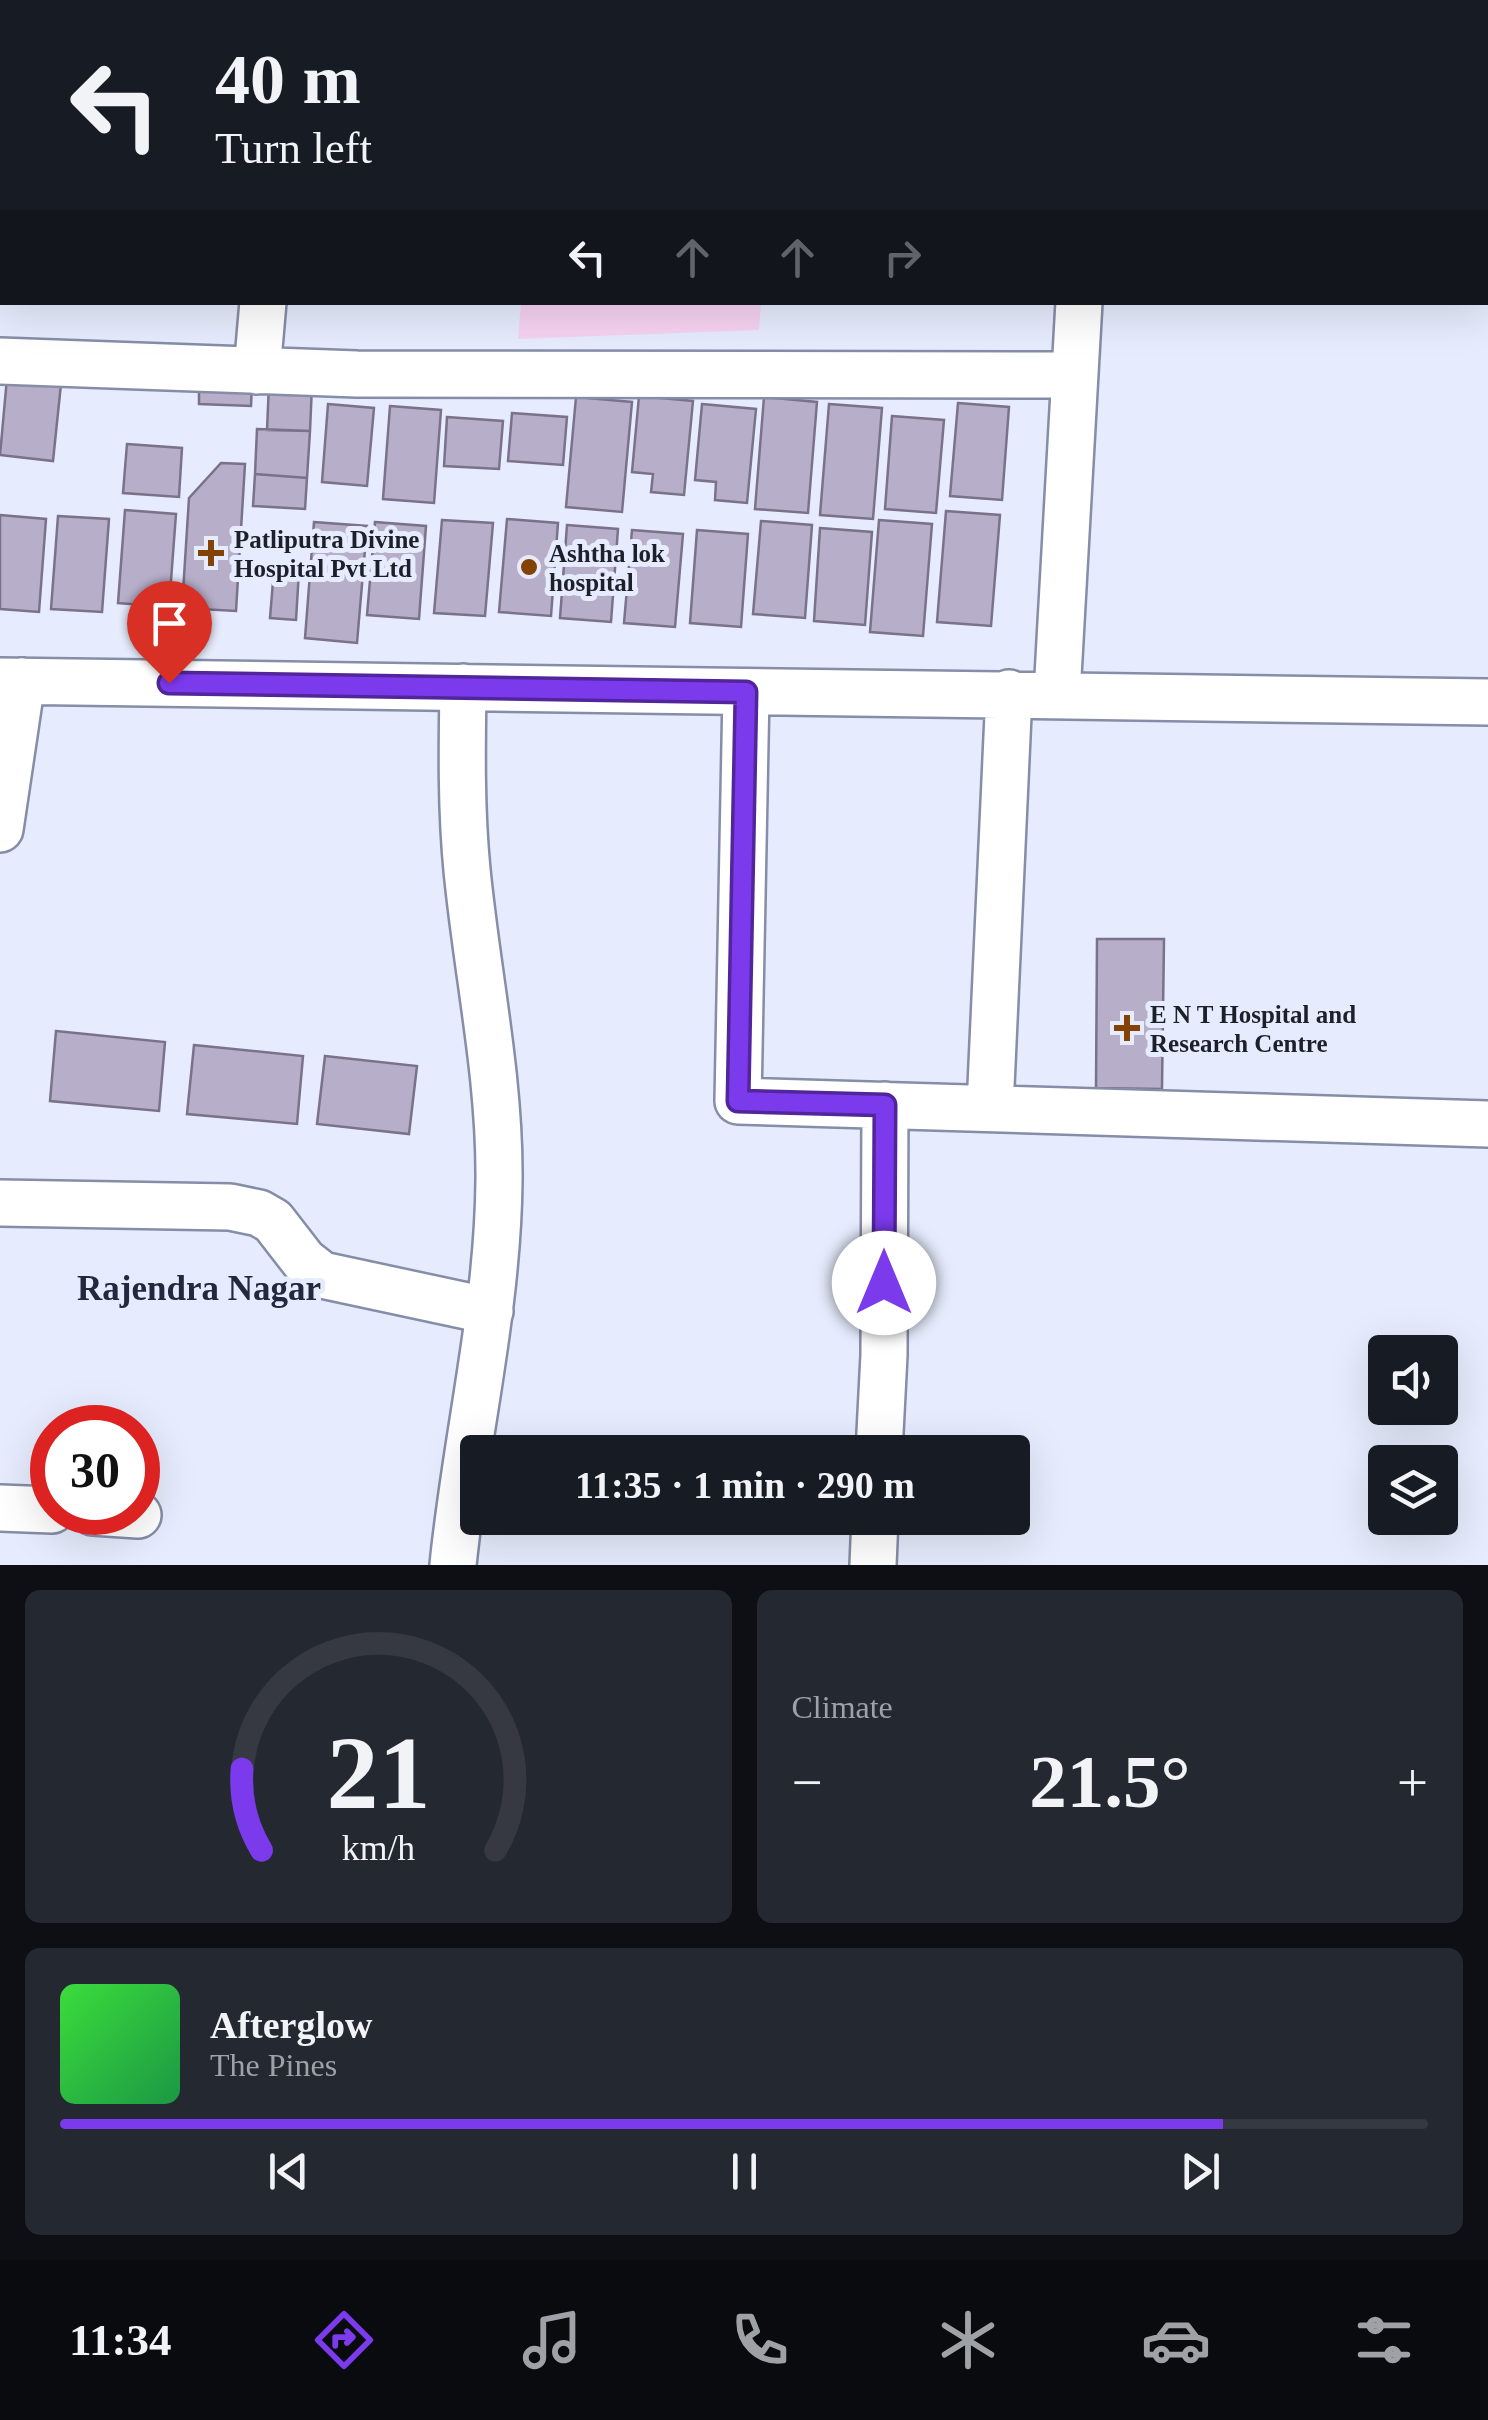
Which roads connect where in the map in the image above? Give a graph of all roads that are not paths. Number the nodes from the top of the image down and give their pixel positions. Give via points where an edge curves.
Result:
1 (263, 305) edge
2 (1079, 305) edge
3 (0, 361) edge
4 (257, 372) junction
5 (1074, 376) junction
6 (11, 681) edge
7 (463, 687) junction
8 (746, 692) junction
9 (1008, 694) junction
10 (1057, 694) junction
11 (1488, 702) edge
12 (0, 829) edge
13 (885, 1105) junction
14 (990, 1108) junction
15 (1488, 1124) edge
16 (0, 1203) edge
17 (490, 1312) junction
18 (880, 1435) edge
19 (0, 1508) edge
20 (30, 1509) edge
21 (874, 1535) edge
22 (453, 1565) edge
23 (873, 1565) edge

1 - 4 street
2 - 5 street
3 - 4 street
4 - 5 street
5 - 10 street
6 - 7 street
6 - 12 street
7 - 8 street
7 - 17 street via 466,866 498,1146
8 - 9 street
8 - 13 street via 738,1101
9 - 10 street
9 - 14 street
10 - 11 street
13 - 14 street
13 - 18 street
14 - 15 street
16 - 17 street via 258,1212 322,1275
17 - 22 street
19 - 20 street
21 - 23 street

